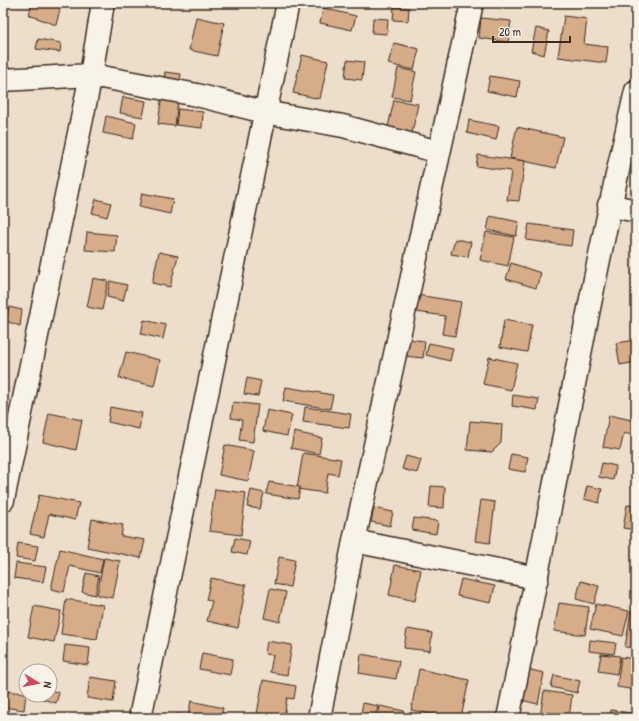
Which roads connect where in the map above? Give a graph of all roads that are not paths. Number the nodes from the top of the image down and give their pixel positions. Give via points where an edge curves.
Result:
1 (103, 3) edge
2 (288, 3) edge
3 (472, 3) edge
4 (91, 75) junction
5 (3, 80) edge
6 (636, 91) edge
7 (264, 112) junction
8 (439, 152) junction
9 (609, 206) junction
10 (636, 211) edge
11 (3, 500) edge
12 (354, 541) junction
13 (537, 578) junction
14 (140, 718) edge
15 (319, 718) edge
16 (508, 718) edge

1 - 4 street
2 - 7 street
3 - 8 street
4 - 5 street
4 - 7 street via 197,95
4 - 11 street
6 - 9 street
7 - 8 street via 343,126
7 - 14 street
8 - 12 street
9 - 10 street
9 - 13 street
12 - 13 street
12 - 15 street
13 - 16 street

